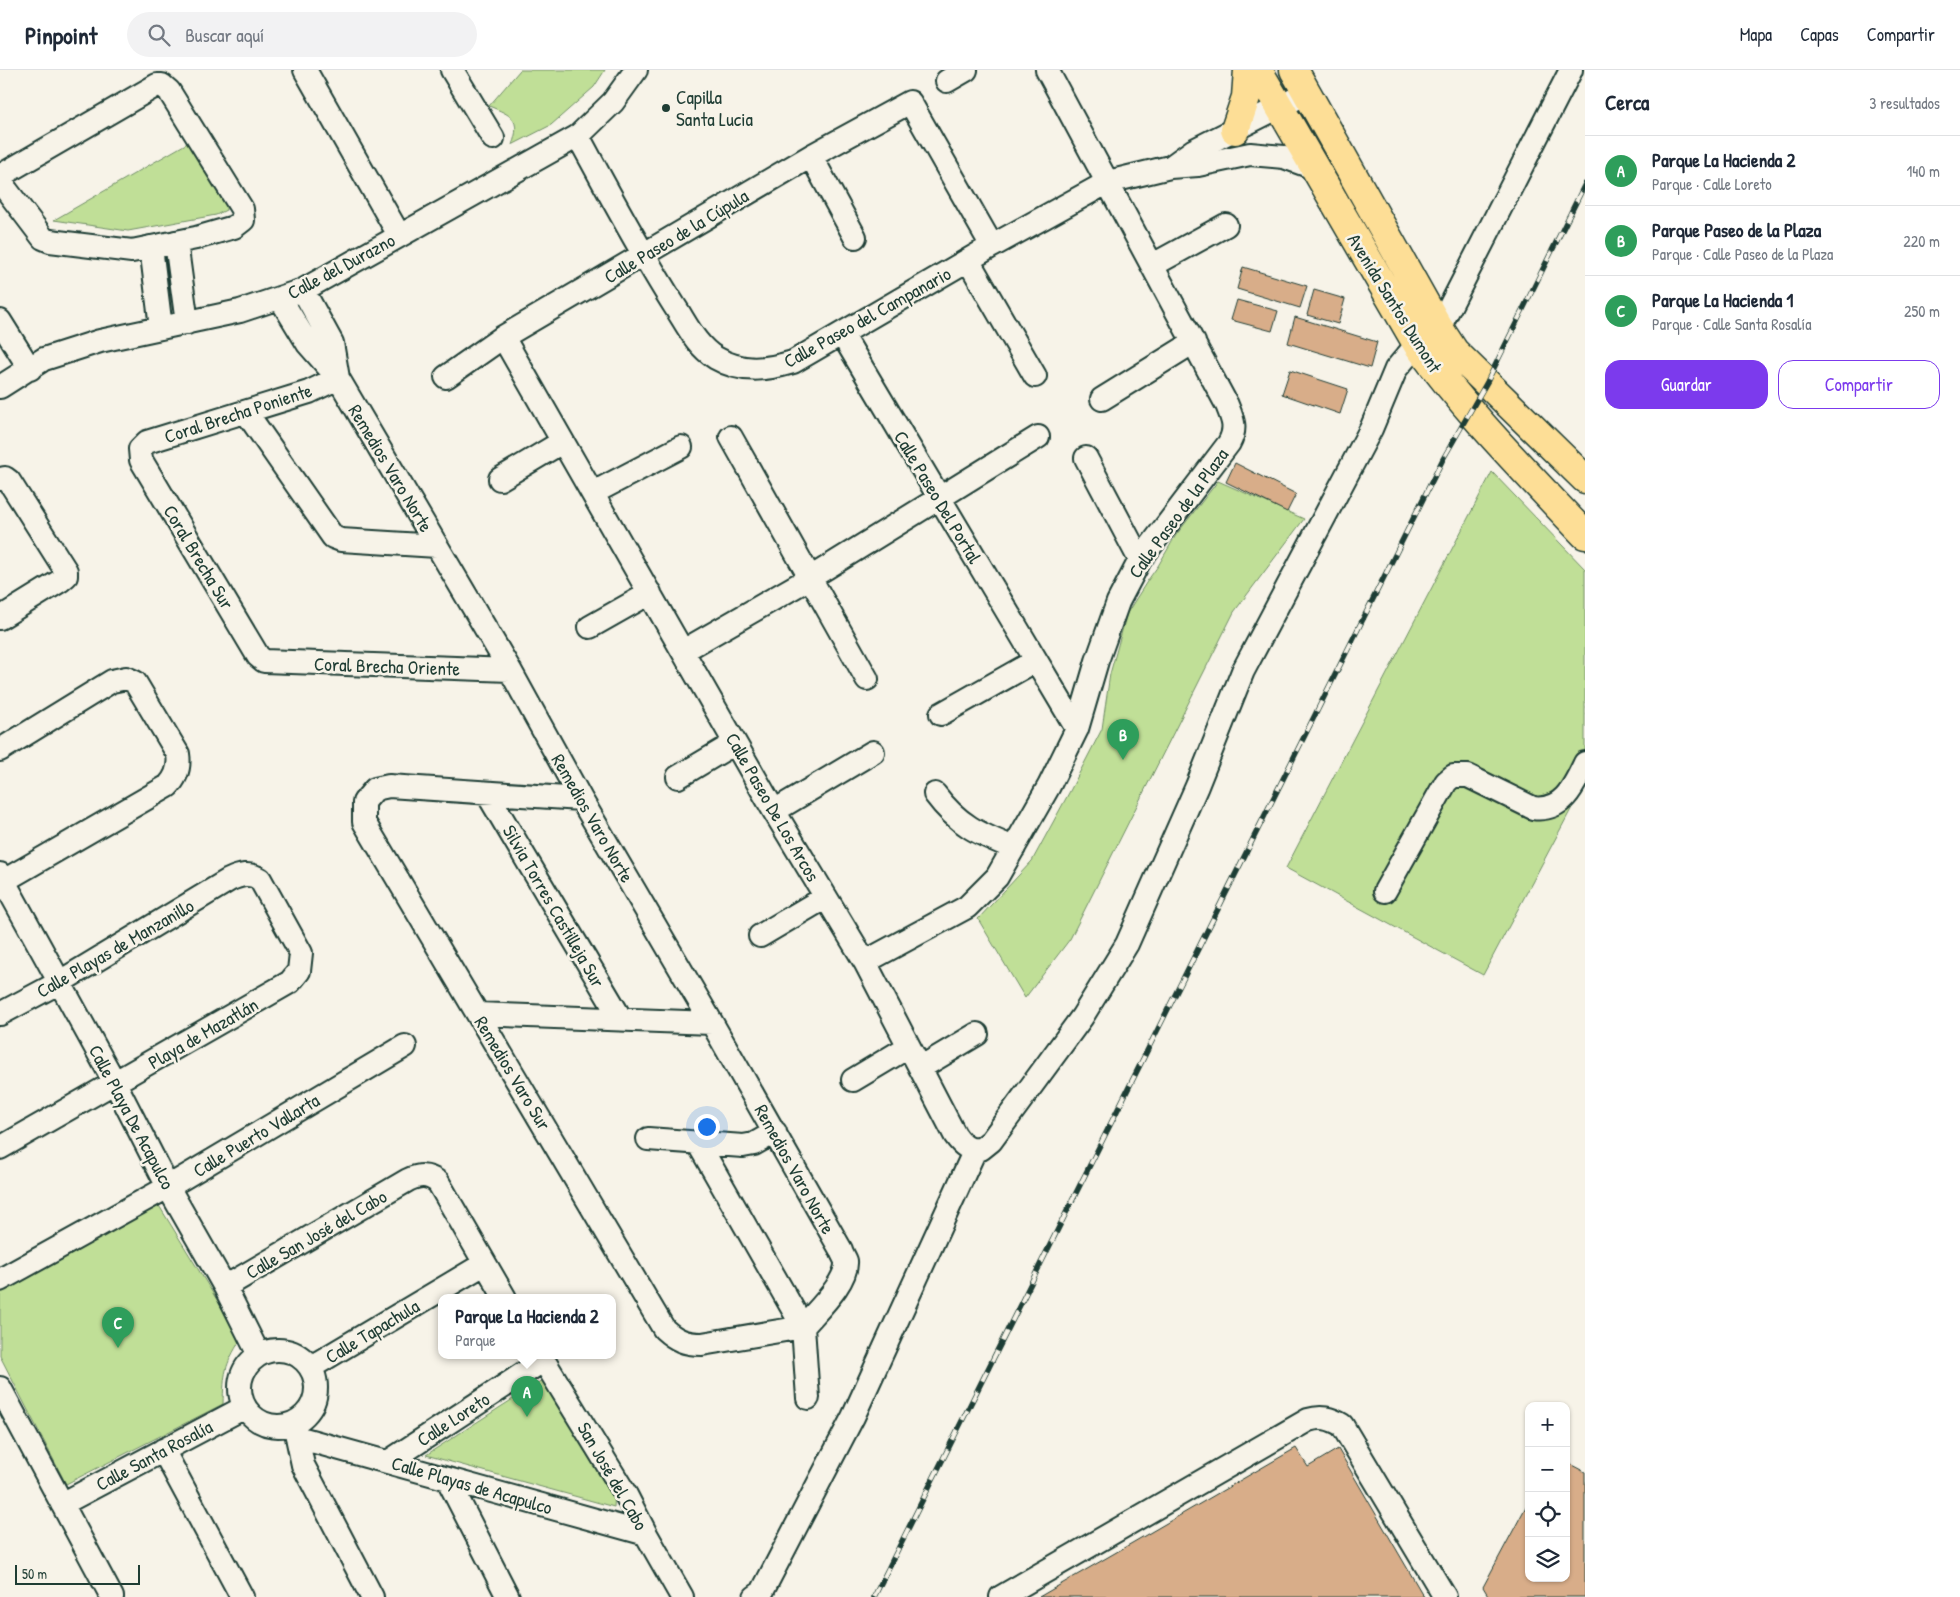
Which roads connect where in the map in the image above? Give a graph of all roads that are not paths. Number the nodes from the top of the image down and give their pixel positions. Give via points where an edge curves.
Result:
1 (306, 70) edge
2 (452, 70) edge
3 (636, 70) edge
4 (1047, 70) edge
5 (1248, 70) edge
6 (1258, 70) edge
7 (1571, 70) edge
8 (1300, 81) edge
9 (1279, 107) junction
10 (1235, 130) junction
11 (578, 136) junction
12 (493, 138) dead end
13 (810, 156) junction
14 (1170, 167) junction
15 (1314, 168) junction
16 (1108, 182) junction
17 (1226, 225) dead end
18 (399, 235) junction
19 (855, 237) dead end
20 (176, 242) junction
21 (992, 246) junction
22 (151, 247) junction
23 (643, 256) junction
24 (968, 260) junction
25 (1153, 266) junction
26 (303, 290) junction
27 (280, 298) junction
28 (0, 321) edge
29 (187, 323) junction
30 (161, 328) junction
31 (1439, 328) junction
32 (842, 334) junction
33 (503, 337) junction
34 (1194, 342) junction
35 (1417, 344) junction
36 (30, 369) junction
37 (1035, 376) dead end
38 (446, 377) dead end
39 (338, 378) junction
40 (2, 381) edge
41 (1102, 399) dead end
42 (246, 412) junction
43 (731, 437) dead end
44 (1038, 437) dead end
45 (562, 442) junction
46 (681, 447) dead end
47 (140, 449) joint
48 (1086, 458) dead end
49 (0, 479) edge
50 (500, 479) dead end
51 (1585, 479) edge
52 (593, 493) junction
53 (939, 499) junction
54 (1585, 535) edge
55 (437, 546) junction
56 (1140, 560) junction
57 (810, 578) junction
58 (650, 594) junction
59 (0, 618) edge
60 (590, 627) dead end
61 (683, 652) junction
62 (264, 661) joint
63 (1035, 661) junction
64 (510, 670) junction
65 (867, 679) dead end
66 (941, 714) dead end
67 (1077, 729) junction
68 (735, 743) junction
69 (0, 750) edge
70 (873, 752) dead end
71 (1585, 763) edge
72 (678, 777) dead end
73 (487, 793) junction
74 (935, 794) dead end
75 (581, 799) junction
76 (774, 811) junction
77 (1014, 848) junction
78 (1, 879) edge
79 (1385, 890) dead end
80 (826, 897) junction
81 (760, 936) dead end
82 (865, 962) junction
83 (60, 982) junction
84 (290, 982) joint
85 (0, 1014) edge
86 (478, 1014) junction
87 (621, 1019) junction
88 (712, 1023) junction
89 (977, 1034) dead end
90 (405, 1046) dead end
91 (908, 1047) junction
92 (920, 1068) junction
93 (853, 1080) dead end
94 (115, 1083) junction
95 (775, 1132) junction
96 (648, 1140) dead end
97 (698, 1143) junction
98 (983, 1146) junction
99 (0, 1148) edge
100 (168, 1187) junction
101 (484, 1264) junction
102 (0, 1280) edge
103 (225, 1288) junction
104 (503, 1294) edge
105 (803, 1327) junction
106 (259, 1355) junction
107 (541, 1359) edge
108 (543, 1359) edge
109 (310, 1367) junction
110 (0, 1388) edge
111 (808, 1398) dead end
112 (245, 1407) junction
113 (295, 1430) junction
114 (163, 1450) junction
115 (388, 1462) junction
116 (448, 1480) junction
117 (62, 1504) junction
118 (646, 1534) junction
119 (112, 1597) edge
120 (242, 1597) edge
121 (372, 1597) edge
122 (508, 1597) edge
123 (682, 1597) edge
124 (755, 1597) edge
125 (1001, 1597) edge
126 (1445, 1597) edge

1 - 18 street
2 - 12 street
3 - 11 street, Calle del Durazno via 613,102
4 - 16 street, Calle Paseo de la Plaza
5 - 10 main road via 1246,97
6 - 9 main road, Avenida Santos Dumont
7 - 31 street
8 - 9 street
8 - 31 main road, Avenida Santos Dumont
9 - 10 street
9 - 15 main road, Avenida Santos Dumont
10 - 14 street via 1194,150
11 - 18 street, Calle del Durazno
11 - 23 street, Calle Paseo del Campanario
13 - 19 street
13 - 21 street, Calle Paseo de la Cúpula via 910,102
13 - 23 street, Calle Paseo de la Cúpula
14 - 15 street via 1258,154 1284,157
14 - 16 street, Calle Paseo del Campanario
15 - 35 main road, Avenida Santos Dumont
16 - 21 street, Calle Paseo del Campanario
16 - 25 street, Calle Paseo de la Plaza
17 - 25 street
18 - 26 street, Calle del Durazno
20 - 22 street
20 - 22 street via 240,225 244,214 169,91 162,85 153,87 5,173 5,188 46,240 132,251
20 - 29 street
21 - 24 street, Calle Paseo del Campanario
22 - 30 street
23 - 32 street, Calle Paseo del Campanario via 700,346 732,365 769,369 793,362
23 - 33 street, Calle Paseo de la Cúpula
24 - 32 street, Calle Paseo del Campanario
24 - 37 street
25 - 34 street, Calle Paseo de la Plaza
26 - 27 street, Calle del Durazno
26 - 39 street, Remedios Varo Norte via 332,343
27 - 29 street, Calle del Durazno
27 - 39 street, Remedios Varo Norte via 308,344
28 - 36 street
29 - 30 street, Calle del Durazno
30 - 36 street, Calle del Durazno via 100,341 44,359
31 - 35 street
31 - 51 main road, Avenida Santos Dumont via 1454,351
32 - 53 street, Calle Paseo Del Portal
33 - 38 street, Calle Paseo de la Cúpula
33 - 45 street, Calle Paseo De Los Arcos
34 - 41 street
34 - 56 street, Calle Paseo de la Plaza via 1227,405 1235,430 1229,443
35 - 54 main road, Avenida Santos Dumont via 1461,401
35 - 98 street via 1396,369 1371,429 1243,671 1197,786 1127,944 1082,1017
36 - 40 street, Calle del Durazno
39 - 42 street, Coral Brecha Poniente via 309,392
39 - 55 street, Remedios Varo Norte
42 - 47 street, Coral Brecha Poniente via 148,442
42 - 55 street via 333,537
43 - 57 street
44 - 53 street
45 - 50 street
45 - 52 street, Calle Paseo De Los Arcos
46 - 52 street
47 - 62 street, Coral Brecha Sur via 141,460 258,656
48 - 56 street
49 - 59 street via 9,481 65,567 66,576
52 - 58 street, Calle Paseo De Los Arcos
53 - 57 street
53 - 63 street, Calle Paseo Del Portal
55 - 64 street, Remedios Varo Norte
56 - 67 street, Calle Paseo de la Plaza via 1118,602
57 - 61 street
57 - 65 street
58 - 60 street
58 - 61 street, Calle Paseo De Los Arcos
61 - 68 street, Calle Paseo De Los Arcos
62 - 64 street, Coral Brecha Oriente
63 - 66 street
63 - 67 street, Calle Paseo Del Portal
64 - 75 street, Remedios Varo Norte
67 - 77 street, Calle Paseo de la Plaza
68 - 72 street
68 - 76 street, Calle Paseo De Los Arcos
69 - 78 street, Calle Playa De Acapulco via 112,681 126,678 135,682 178,754 177,771 168,786
70 - 76 street
71 - 79 street via 1575,783 1559,803 1542,810 1468,776 1453,776 1446,782
73 - 75 street
73 - 86 street, Remedios Varo Sur via 389,786 376,789 364,802 364,822
73 - 87 street, Silvia Torres Castilleja Sur
74 - 77 street via 943,806 978,833
75 - 88 street, Remedios Varo Norte
76 - 80 street, Calle Paseo De Los Arcos
77 - 82 street, Calle Paseo de la Plaza via 997,877 967,907
78 - 83 street, Calle Playa De Acapulco
80 - 81 street
80 - 82 street, Calle Paseo De Los Arcos
82 - 91 street, Calle Paseo De Los Arcos
83 - 84 street, Calle Playas de Manzanillo via 229,880 245,874 260,879 301,953 299,971
83 - 85 street, Calle Playas de Manzanillo
83 - 94 street, Calle Playa De Acapulco
84 - 94 street, Playa de Mazatlán
86 - 87 street
86 - 105 street, Remedios Varo Sur via 664,1329 687,1344 716,1343
87 - 88 street
88 - 95 street, Remedios Varo Norte
89 - 92 street
90 - 100 street, Calle Puerto Vallarta
91 - 92 street, Calle Paseo De Los Arcos
91 - 93 street
92 - 98 street, Calle Paseo De Los Arcos via 961,1144
94 - 99 street, Playa de Mazatlán
94 - 100 street, Calle Playa De Acapulco
95 - 97 street via 754,1144 743,1146
95 - 105 street, Remedios Varo Norte via 846,1260 840,1282
96 - 97 street
97 - 105 street
98 - 124 street via 853,1417 762,1592
100 - 102 street, Calle Puerto Vallarta
100 - 103 street, Calle Playa De Acapulco
101 - 103 street, Calle San José del Cabo via 438,1182 428,1176 417,1176
101 - 104 street
101 - 109 street, Calle Tapachula
103 - 106 street, Calle Playa De Acapulco
105 - 111 street
106 - 109 street via 278,1350 296,1354
106 - 112 street via 245,1369 240,1388
107 - 115 street, Calle Loreto
108 - 118 street, San José del Cabo via 626,1495
109 - 113 street via 316,1383 315,1399
110 - 117 street
112 - 113 street via 266,1424
112 - 114 street, Calle Santa Rosalía
113 - 115 street, Calle Playas de Acapulco
113 - 121 street via 303,1465
114 - 117 street, Calle Santa Rosalía
114 - 120 street
115 - 116 street, Calle Playas de Acapulco
116 - 118 street, Calle Playas de Acapulco
116 - 122 street
117 - 119 street
118 - 123 street, San José del Cabo
125 - 126 street via 1318,1417 1342,1425

